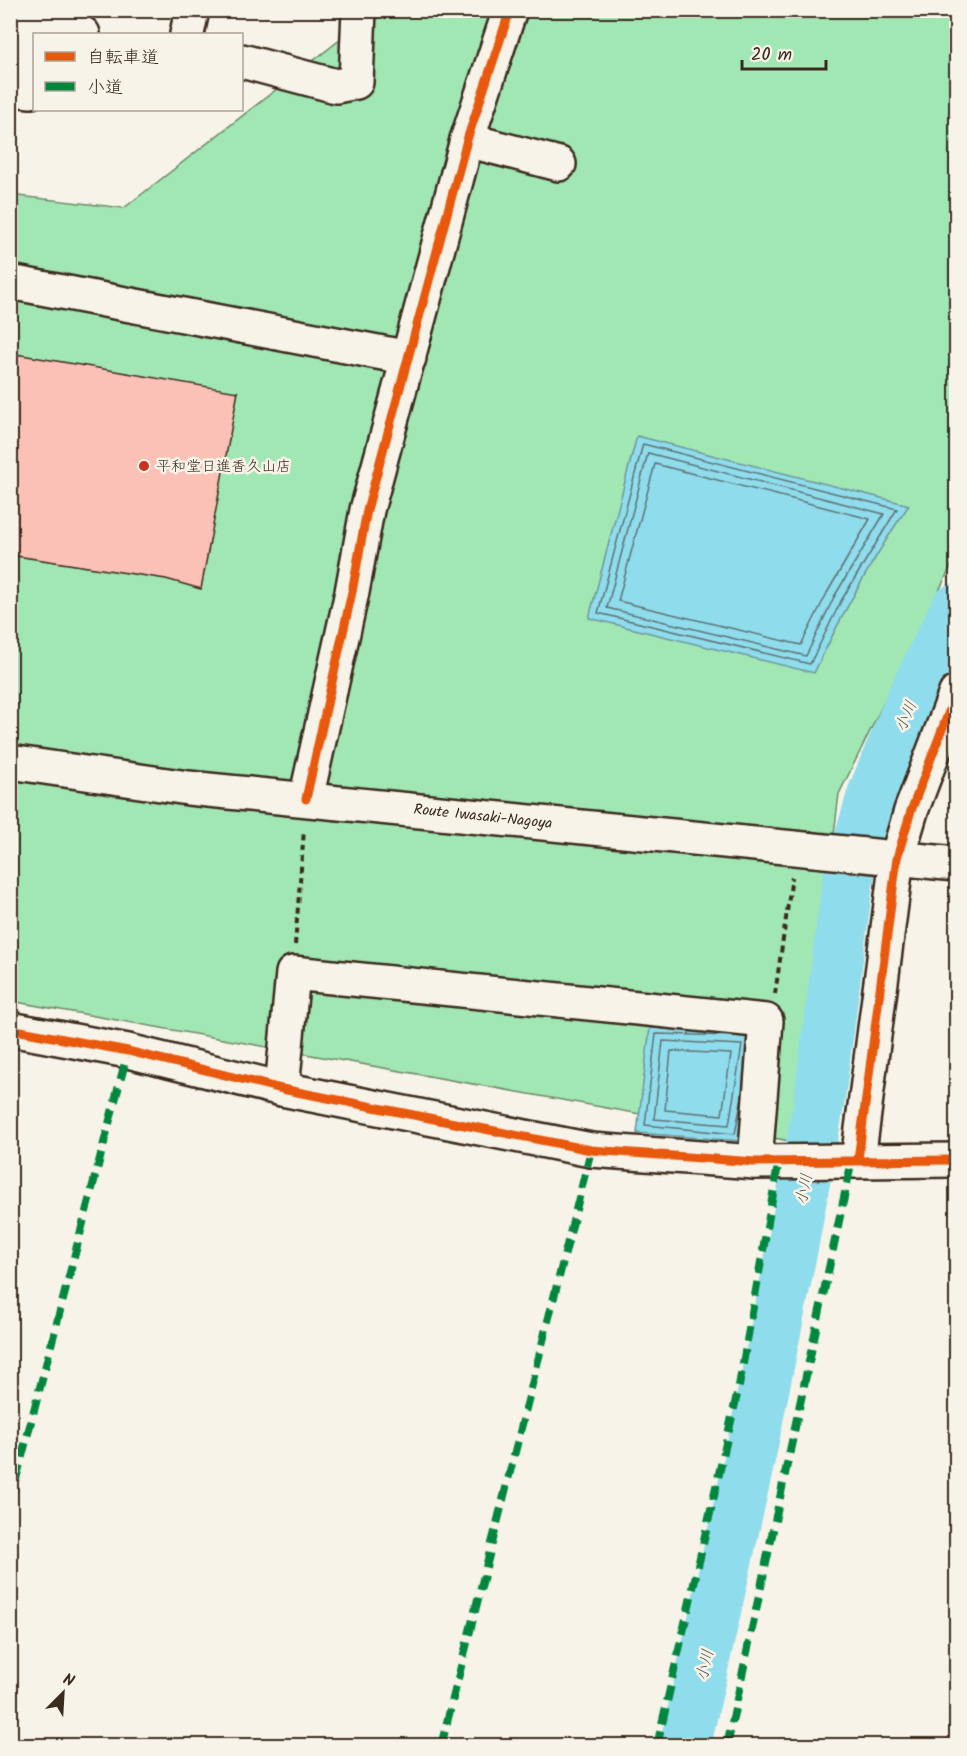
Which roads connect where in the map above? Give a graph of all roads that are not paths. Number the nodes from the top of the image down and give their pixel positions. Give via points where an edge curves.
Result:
1 (192, 10) edge
2 (359, 10) edge
3 (510, 10) edge
4 (33, 20) edge
5 (79, 33) edge
6 (187, 33) edge
7 (243, 62) edge
8 (10, 89) edge
9 (467, 140) junction
10 (559, 164) dead end
11 (10, 282) edge
12 (409, 358) junction
13 (957, 693) edge
14 (10, 762) edge
15 (306, 799) junction
16 (886, 857) junction
17 (957, 864) edge
18 (10, 1029) edge
19 (282, 1089) junction
20 (957, 1160) edge
21 (846, 1161) junction
22 (769, 1162) junction

1 - 6 street
2 - 7 street via 356,82 336,86
3 - 9 street
4 - 5 street
4 - 8 street via 31,91
9 - 10 street
9 - 12 street
11 - 12 street
12 - 15 street via 367,510
13 - 16 street via 911,810
14 - 15 street, Route Iwasaki-Nagoya via 188,788
15 - 16 street, Route Iwasaki-Nagoya
16 - 17 street, Route Iwasaki-Nagoya
16 - 21 street
18 - 19 street via 128,1051
19 - 22 street via 591,1150
19 - 22 street via 293,973 766,1021
20 - 21 street
21 - 22 street

